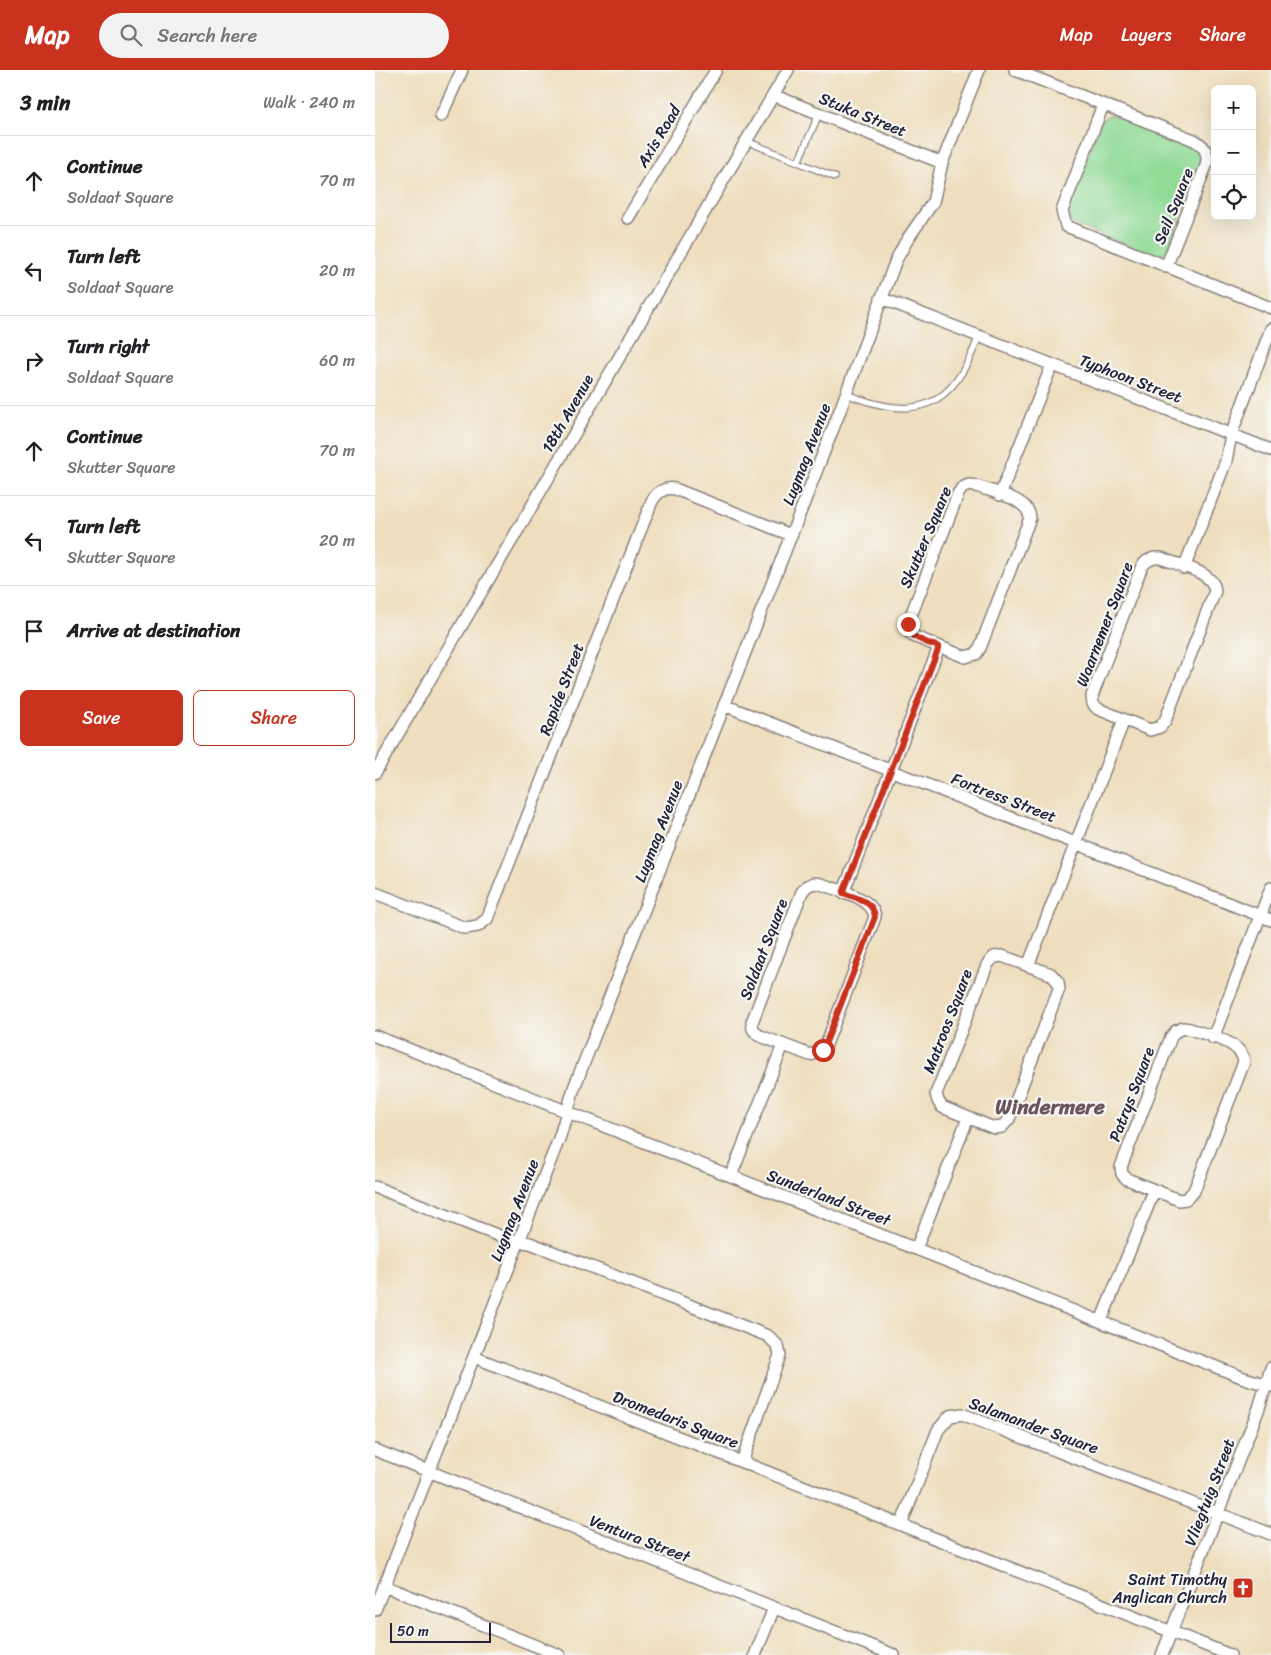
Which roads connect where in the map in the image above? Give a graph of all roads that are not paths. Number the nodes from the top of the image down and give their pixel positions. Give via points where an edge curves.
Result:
1 (462, 70) edge
2 (716, 70) edge
3 (788, 70) edge
4 (979, 70) edge
5 (1015, 70) edge
6 (773, 95) junction
7 (1103, 104) junction
8 (819, 113) junction
9 (441, 116) dead end
10 (746, 142) junction
11 (798, 162) junction
12 (942, 163) junction
13 (835, 177) dead end
14 (628, 218) dead end
15 (1166, 267) junction
16 (881, 298) junction
17 (1271, 308) edge
18 (1271, 329) edge
19 (979, 336) junction
20 (1052, 365) junction
21 (846, 394) junction
22 (1231, 435) junction
23 (1271, 450) edge
24 (1000, 495) junction
25 (791, 535) junction
26 (1184, 568) junction
27 (939, 647) junction
28 (724, 705) junction
29 (1124, 720) junction
30 (891, 770) junction
31 (375, 772) edge
32 (1076, 843) junction
33 (1271, 888) edge
34 (375, 893) edge
35 (843, 893) junction
36 (1266, 918) edge
37 (1028, 966) junction
38 (375, 1036) edge
39 (1213, 1038) junction
40 (783, 1045) junction
41 (567, 1112) junction
42 (968, 1118) junction
43 (731, 1176) junction
44 (375, 1187) edge
45 (1154, 1191) junction
46 (519, 1241) junction
47 (916, 1249) junction
48 (1101, 1321) junction
49 (474, 1357) junction
50 (1271, 1368) edge
51 (1269, 1385) edge
52 (375, 1450) edge
53 (742, 1462) junction
54 (429, 1471) junction
55 (1219, 1513) junction
56 (901, 1525) junction
57 (1271, 1534) edge
58 (384, 1586) junction
59 (774, 1608) junction
60 (375, 1610) edge
61 (1171, 1631) junction
62 (559, 1655) edge
63 (755, 1655) edge
64 (894, 1655) edge
65 (1162, 1655) edge
66 (1230, 1655) edge

1 - 9 street
2 - 14 street, Axis Road
3 - 6 street, 18th Avenue
4 - 12 street, Lugmag Avenue
5 - 7 street, Seil Square
6 - 8 street, Stuka Street
6 - 10 street, 18th Avenue
7 - 15 street, Seil Square via 1194,140 1206,152 1206,166
7 - 15 street, Seil Square via 1062,211 1063,222 1074,231
8 - 11 lane
8 - 12 street, Stuka Street
10 - 11 lane
10 - 31 street, 18th Avenue
11 - 13 lane
12 - 16 street, Lugmag Avenue via 933,202 907,240
15 - 17 street, Seil Square
16 - 19 street, Typhoon Street
16 - 21 street, Lugmag Avenue
18 - 22 street
19 - 20 street, Typhoon Street
19 - 21 lane via 965,371 952,387 933,400 910,408 897,408
20 - 22 street, Typhoon Street
20 - 24 street
21 - 25 street, Lugmag Avenue
22 - 23 street, Typhoon Street
22 - 26 street via 1226,461
24 - 27 street, Skutter Square via 1025,506 1031,518 980,648 976,654 965,657
24 - 27 street, Skutter Square via 969,485 960,490 954,503 908,624 913,636
25 - 28 street, Lugmag Avenue
25 - 34 street, Rapide Street via 675,489 657,494 487,919 478,926 465,928
26 - 29 street, Waarnemer Square via 1209,578 1215,591 1165,721 1160,727 1150,730
26 - 29 street, Waarnemer Square via 1154,558 1144,563 1139,575 1092,696 1098,709
27 - 30 street
28 - 30 street, Fortress Street
28 - 41 street, Lugmag Avenue
29 - 32 street
30 - 32 street, Fortress Street
30 - 35 street
32 - 36 street, Fortress Street
32 - 37 street
33 - 36 street
35 - 40 street, Soldaat Square via 821,884 810,884 802,892 752,1022 758,1035
35 - 40 street, Soldaat Square via 869,904 875,917 825,1046 817,1054 810,1055
36 - 39 street
37 - 42 street, Matroos Square via 998,956 989,961 983,974 936,1094 942,1107
37 - 42 street, Matroos Square via 1054,976 1059,989 1009,1119 1002,1127 994,1128
38 - 41 street, Sunderland Street
39 - 45 street, Patrys Square via 1239,1048 1243,1054 1243,1065 1192,1194 1179,1200
39 - 45 street, Patrys Square via 1186,1028 1173,1034 1122,1163 1122,1174 1127,1180
40 - 43 street
41 - 43 street, Sunderland Street
41 - 46 street, Lugmag Avenue
42 - 47 street
43 - 47 street, Sunderland Street
44 - 46 street
45 - 48 street
46 - 49 street, Lugmag Avenue
46 - 53 street, Dromedaris Square via 576,1260 774,1341 778,1346 779,1360
47 - 48 street, Sunderland Street
48 - 51 street, Sunderland Street
49 - 53 street, Dromedaris Square
49 - 54 street, Lugmag Avenue
50 - 51 street, Vliegtuig Street
51 - 55 street, Vliegtuig Street
52 - 54 street, Ventura Street
53 - 56 street
54 - 58 street, Lugmag Avenue
54 - 59 street, Ventura Street
55 - 56 street, Salamander Square via 962,1414 950,1416 938,1430
55 - 57 street, Salamander Square
55 - 61 street, Vliegtuig Street
56 - 61 street
58 - 60 street, Lugmag Avenue
58 - 62 street
59 - 63 street
59 - 64 street, Ventura Street
61 - 65 street, Vliegtuig Street
61 - 66 street

